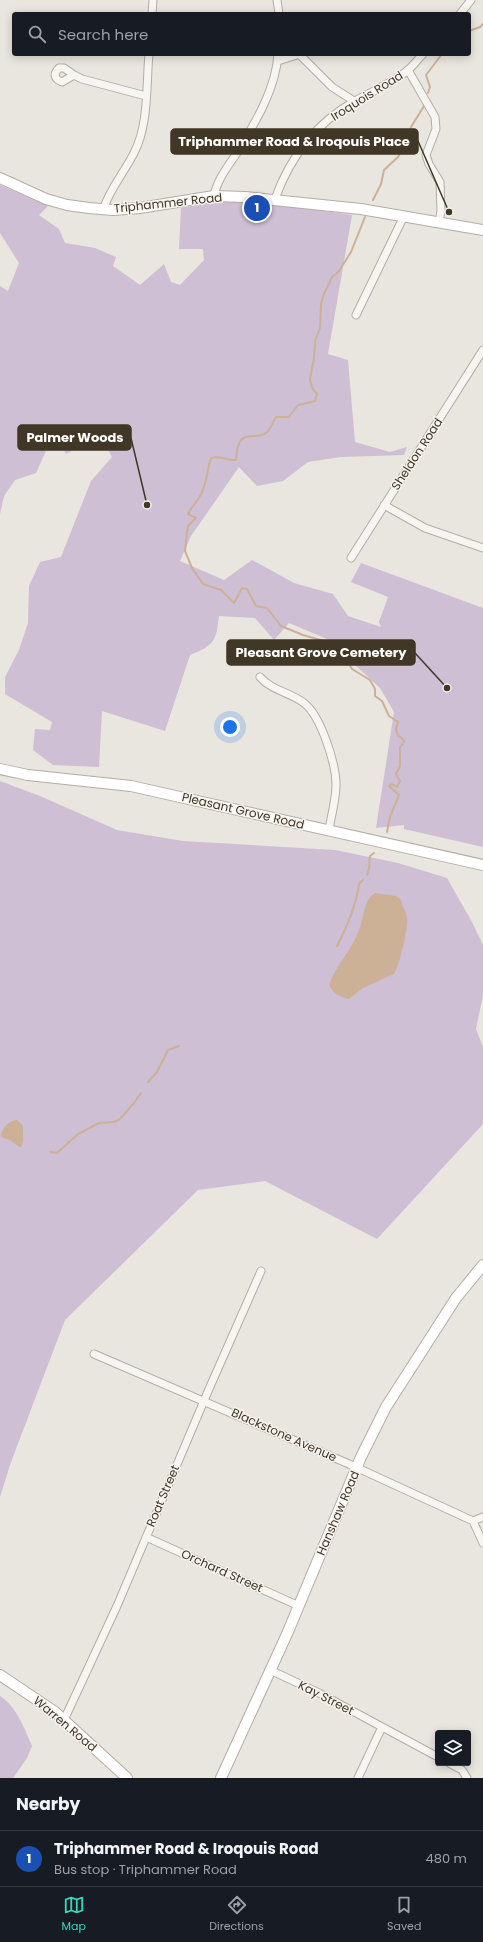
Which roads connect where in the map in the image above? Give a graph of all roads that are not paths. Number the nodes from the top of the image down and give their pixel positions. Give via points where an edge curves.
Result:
1 (153, 0) edge
2 (277, 0) edge
3 (471, 0) edge
4 (152, 12) edge
5 (279, 12) edge
6 (462, 12) edge
7 (149, 56) edge
8 (289, 56) edge
9 (302, 56) edge
10 (421, 56) edge
11 (278, 58) edge
12 (408, 70) junction
13 (74, 75) dead end
14 (146, 96) junction
15 (354, 101) junction
16 (0, 178) edge
17 (214, 196) junction
18 (275, 199) junction
19 (103, 210) junction
20 (404, 216) junction
21 (439, 222) junction
22 (483, 230) edge
23 (356, 315) dead end
24 (483, 350) edge
25 (384, 505) junction
26 (483, 548) edge
27 (351, 558) dead end
28 (260, 677) dead end
29 (0, 769) edge
30 (329, 830) junction
31 (483, 865) edge
32 (483, 1265) edge
33 (261, 1272) dead end
34 (94, 1354) dead end
35 (204, 1400) junction
36 (357, 1467) junction
37 (483, 1517) edge
38 (472, 1521) junction
39 (146, 1537) junction
40 (483, 1543) edge
41 (299, 1606) junction
42 (270, 1670) junction
43 (0, 1675) edge
44 (64, 1720) junction
45 (382, 1727) junction
46 (435, 1755) edge
47 (455, 1766) edge
48 (127, 1778) edge
49 (221, 1778) edge
50 (358, 1778) edge
51 (467, 1778) edge

1 - 4 street
2 - 5 street
3 - 6 street
7 - 14 street
8 - 11 street
9 - 15 street via 332,87
10 - 12 street, Iroquois Road
11 - 17 street via 263,104 248,135 218,184
12 - 15 street, Iroquois Road
12 - 21 street via 435,117 436,129 426,155 440,182
13 - 14 street
14 - 19 street via 141,134 134,153 111,188
15 - 18 street, Iroquois Road via 323,124 300,149
16 - 19 street, Triphammer Road via 60,203
17 - 18 street, Triphammer Road
17 - 19 street, Triphammer Road via 140,208
18 - 20 street, Triphammer Road
20 - 21 street, Triphammer Road
20 - 23 street
21 - 22 street, Triphammer Road
24 - 25 street, Sheldon Road
25 - 26 street via 425,528
25 - 27 street, Sheldon Road
28 - 30 street via 273,688 305,704 314,716 329,752 336,781
29 - 30 street, Pleasant Grove Road via 28,775 131,786
30 - 31 street, Pleasant Grove Road
32 - 36 street, Hanshaw Road via 456,1298 396,1389
33 - 35 street, Roat Street
34 - 35 street, Blackstone Avenue
35 - 36 street, Blackstone Avenue
35 - 39 street, Roat Street
36 - 38 street, Blackstone Avenue
36 - 41 street, Hanshaw Road
37 - 38 street
38 - 40 street
39 - 41 street, Orchard Street
39 - 44 street, Roat Street
41 - 42 street, Hanshaw Road
42 - 45 street, Kay Street via 320,1693
42 - 49 street, Hanshaw Road
43 - 44 street, Warren Road
44 - 48 street, Warren Road
45 - 46 street, Kay Street
45 - 50 street
47 - 51 street via 462,1770

